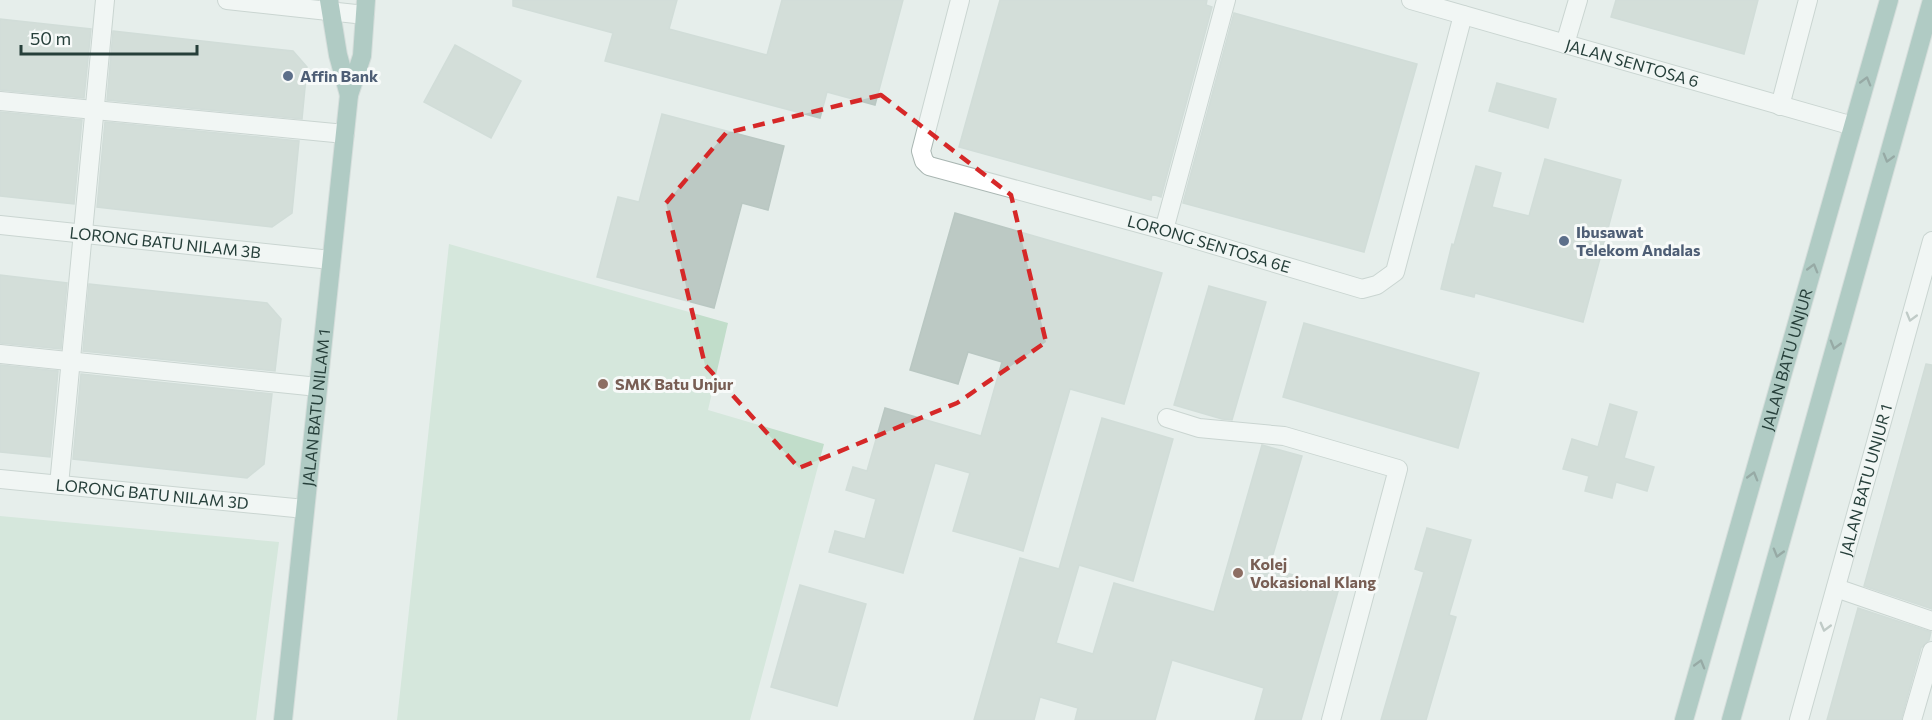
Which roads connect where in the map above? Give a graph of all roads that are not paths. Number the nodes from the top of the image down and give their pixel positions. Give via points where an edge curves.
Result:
1 (105, 0) edge
2 (227, 0) edge
3 (960, 0) edge
4 (1226, 0) edge
5 (1411, 0) edge
6 (1578, 0) edge
7 (1808, 0) edge
8 (1889, 0) edge
9 (1932, 0) edge
10 (330, 6) edge
11 (365, 8) edge
12 (1463, 15) junction
13 (1565, 44) junction
14 (349, 95) junction
15 (0, 100) edge
16 (1780, 106) junction
17 (95, 110) junction
18 (1853, 126) junction
19 (345, 134) junction
20 (0, 225) edge
21 (1164, 230) junction
22 (83, 234) junction
23 (1932, 241) edge
24 (331, 260) junction
25 (1926, 284) edge
26 (0, 354) edge
27 (70, 360) junction
28 (318, 387) junction
29 (1167, 418) dead end
30 (0, 479) edge
31 (59, 485) junction
32 (305, 509) junction
33 (1836, 588) junction
34 (1932, 621) edge
35 (1932, 651) edge
36 (283, 720) edge
37 (1331, 720) edge
38 (1684, 720) edge
39 (1731, 720) edge
40 (1799, 720) edge
41 (1912, 720) edge

1 - 17 street
2 - 10 street
3 - 21 street, LORONG SENTOSA 6E via 921,151 924,161 929,166
4 - 21 street
5 - 12 street, JALAN SENTOSA 6
6 - 13 street
7 - 16 street
18 -> 8 main road, JALAN BATU UNJUR
9 -> 39 main road
10 - 11 street
10 - 14 main road, JALAN BATU NILAM 1
11 - 14 main road, JALAN BATU NILAM 1 via 362,56
12 - 13 street, JALAN SENTOSA 6
12 - 21 street, LORONG SENTOSA 6E via 1395,272 1386,280 1362,289
13 - 16 street, JALAN SENTOSA 6
14 - 19 main road, JALAN BATU NILAM 1
15 - 17 street
16 - 18 street, JALAN SENTOSA 6
17 - 19 street
17 - 22 street
38 -> 18 main road, JALAN BATU UNJUR
19 - 24 main road, JALAN BATU NILAM 1
20 - 22 street, LORONG BATU NILAM 3B
22 - 24 street, LORONG BATU NILAM 3B
22 - 27 street
23 - 25 street, JALAN BATU UNJUR 1
24 - 28 main road, JALAN BATU NILAM 1
25 -> 33 street, JALAN BATU UNJUR 1
26 - 27 street
27 - 28 street
27 - 31 street
28 - 32 main road, JALAN BATU NILAM 1
29 - 37 street via 1199,428 1284,436 1398,469
30 - 31 street, LORONG BATU NILAM 3D
31 - 32 street, LORONG BATU NILAM 3D
32 - 36 main road, JALAN BATU NILAM 1
33 - 34 street
33 -> 40 street, JALAN BATU UNJUR 1
35 - 41 street

